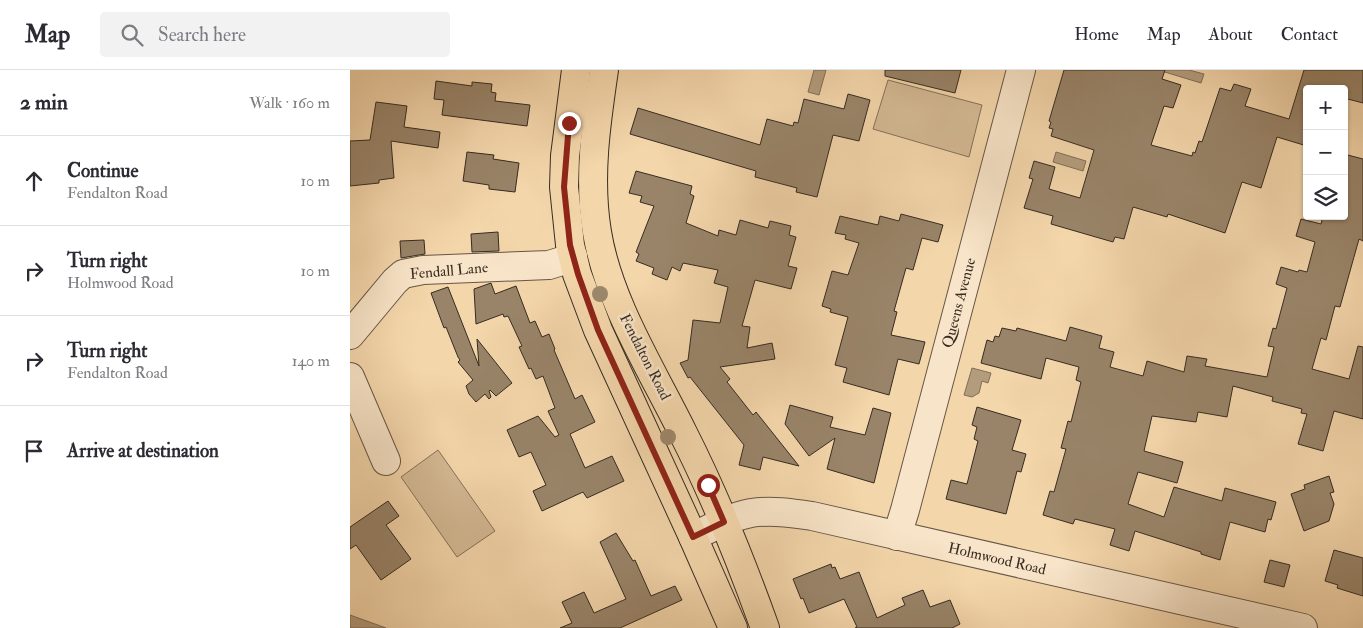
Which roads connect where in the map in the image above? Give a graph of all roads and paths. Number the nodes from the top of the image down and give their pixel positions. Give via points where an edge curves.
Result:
1 (576, 70) edge
2 (604, 70) edge
3 (1021, 70) edge
4 (573, 256) junction
5 (350, 335) edge
6 (350, 377) edge
7 (386, 461) dead end
8 (724, 522) junction
9 (896, 536) junction
10 (693, 537) junction
11 (733, 628) edge
12 (765, 628) edge
13 (1303, 628) edge

1 - 4 main road, Fendalton Road via 564,187
2 - 8 main road, Fendalton Road via 592,173 593,204 604,264 616,300 688,442
3 - 9 street, Queens Avenue
4 - 5 street, Fendall Lane via 549,265 423,270 403,274
4 - 10 main road, Fendalton Road via 598,330
6 - 7 street
8 - 9 street, Holmwood Road via 749,514 782,512
8 - 10 street, Holmwood Road
8 - 12 main road, Fendalton Road
9 - 13 street, Holmwood Road
10 - 11 main road, Fendalton Road

